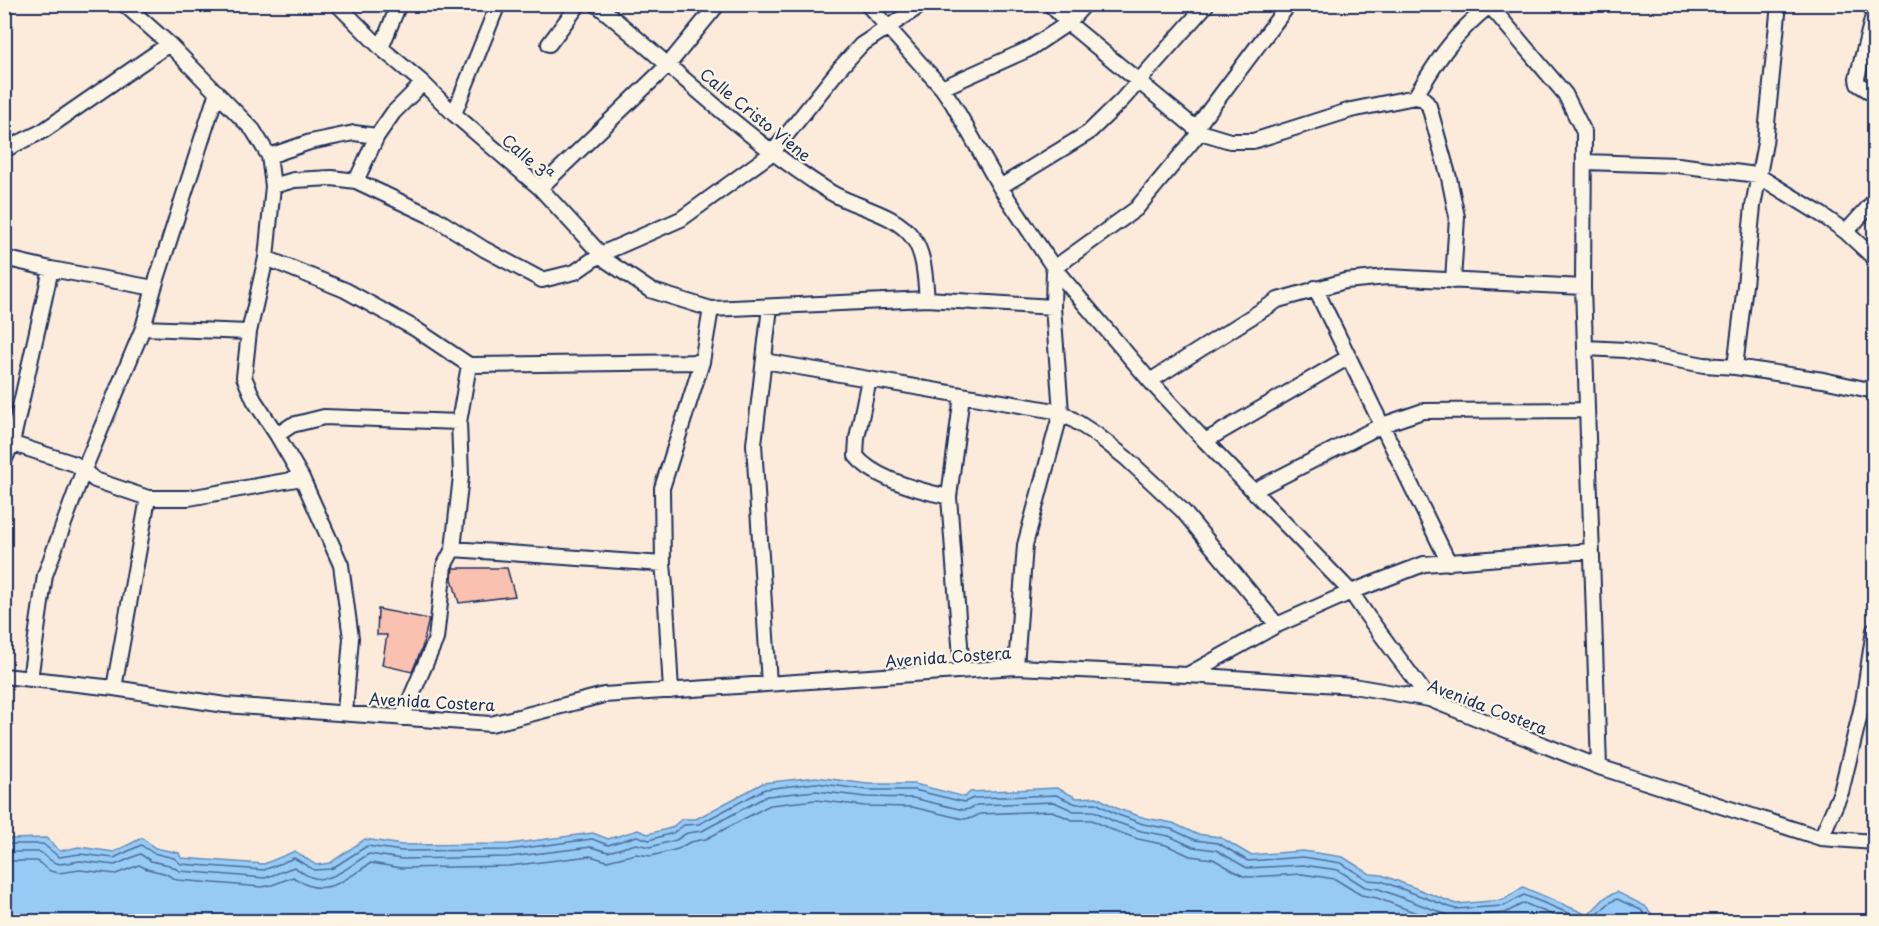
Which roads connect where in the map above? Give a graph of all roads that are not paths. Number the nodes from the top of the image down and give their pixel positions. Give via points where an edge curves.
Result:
1 (124, 4) edge
2 (337, 4) edge
3 (399, 4) edge
4 (498, 4) edge
5 (579, 4) edge
6 (596, 4) edge
7 (718, 4) edge
8 (867, 4) edge
9 (923, 4) edge
10 (1050, 4) edge
11 (1085, 4) edge
12 (1207, 4) edge
13 (1289, 4) edge
14 (1779, 4) edge
15 (1493, 7) edge
16 (1875, 12) edge
17 (1068, 23) junction
18 (888, 29) junction
19 (169, 44) junction
20 (549, 44) dead end
21 (381, 48) junction
22 (668, 64) junction
23 (1139, 82) junction
24 (423, 83) junction
25 (942, 88) junction
26 (217, 92) junction
27 (1875, 94) edge
28 (1415, 97) junction
29 (454, 114) junction
30 (1198, 130) junction
31 (377, 136) junction
32 (4, 150) edge
33 (772, 153) junction
34 (269, 156) junction
35 (1584, 162) junction
36 (1757, 175) junction
37 (356, 182) junction
38 (273, 186) junction
39 (1000, 187) junction
40 (540, 188) junction
41 (1875, 201) edge
42 (1846, 232) junction
43 (601, 254) junction
44 (4, 258) edge
45 (266, 258) junction
46 (1875, 258) edge
47 (1054, 268) junction
48 (51, 269) junction
49 (1453, 281) junction
50 (1583, 287) junction
51 (154, 288) junction
52 (1315, 288) junction
53 (927, 299) junction
54 (770, 307) junction
55 (1053, 307) junction
56 (711, 309) junction
57 (143, 328) junction
58 (249, 332) junction
59 (1586, 348) junction
60 (1349, 357) junction
61 (764, 361) junction
62 (702, 362) junction
63 (469, 366) junction
64 (1735, 367) junction
65 (869, 379) junction
66 (1150, 381) junction
67 (1875, 391) edge
68 (962, 395) junction
69 (1586, 410) junction
70 (1061, 412) junction
71 (459, 422) junction
72 (1382, 425) junction
73 (277, 435) junction
74 (1205, 441) junction
75 (8, 442) edge
76 (4, 462) edge
77 (83, 472) junction
78 (302, 478) junction
79 (1253, 491) junction
80 (949, 497) junction
81 (148, 498) junction
82 (453, 549) junction
83 (1591, 551) junction
84 (1449, 563) junction
85 (663, 564) junction
86 (1351, 592) junction
87 (1277, 626) junction
88 (1875, 630) edge
89 (1016, 667) junction
90 (962, 671) junction
91 (1188, 675) junction
92 (4, 676) edge
93 (30, 679) junction
94 (770, 684) junction
95 (114, 688) junction
96 (671, 691) junction
97 (1429, 699) junction
98 (345, 712) junction
99 (402, 718) junction
100 (1599, 767) junction
101 (1821, 838) junction
102 (1875, 842) edge

1 - 19 street
2 - 21 street, Calle 3ª
3 - 21 street
4 - 29 street
5 - 20 street
6 - 22 street, Calle Cristo Viene
7 - 22 street
8 - 18 street
9 - 18 street
10 - 17 street
11 - 17 street
12 - 23 street
13 - 30 street
14 - 36 street via 1765,143
15 - 28 street via 1468,23 1441,54
15 - 35 street via 1564,94 1584,132
16 - 27 street via 1857,78 1858,84
17 - 23 street
17 - 25 street via 1029,49
18 - 25 street
18 - 33 street via 861,45
19 - 26 street
19 - 32 street via 43,131
21 - 24 street, Calle 3ª
22 - 33 street, Calle Cristo Viene
22 - 40 street
23 - 30 street
23 - 39 street via 1088,133
24 - 29 street, Calle 3ª
24 - 31 street
25 - 39 street
26 - 34 street via 253,130
26 - 51 street
28 - 30 street via 1351,110 1253,141 1230,141
28 - 49 street via 1424,99 1429,106 1449,178 1457,217
29 - 40 street, Calle 3ª
30 - 47 street via 1137,209
31 - 34 street via 354,133
31 - 37 street
33 - 43 street via 681,219
33 - 53 street, Calle Cristo Viene via 832,194 895,221 913,238 924,263
34 - 38 street
35 - 36 street via 1678,165
35 - 50 street
36 - 42 street
36 - 64 street
37 - 38 street via 332,178 294,180
37 - 43 street via 435,218 542,279 575,272
38 - 45 street
39 - 47 street
40 - 43 street, Calle 3ª
41 - 42 street
42 - 46 street
43 - 56 street, Calle 3ª via 650,290
44 - 48 street
45 - 58 street
45 - 63 street via 345,290 414,328
47 - 55 street
47 - 66 street
48 - 51 street
48 - 75 street
49 - 50 street
49 - 52 street via 1387,277
50 - 59 street
51 - 57 street
52 - 60 street
52 - 66 street via 1278,300
53 - 54 street, Calle 3ª
53 - 55 street, Calle 3ª
54 - 56 street, Calle 3ª
54 - 61 street
55 - 70 street
56 - 62 street
57 - 58 street
57 - 77 street
58 - 73 street via 244,377
59 - 64 street
59 - 69 street
60 - 72 street
60 - 74 street
61 - 65 street
61 - 94 street via 754,444
62 - 63 street
62 - 85 street via 662,488
63 - 71 street
64 - 67 street
65 - 68 street
65 - 80 street via 856,456 872,470 922,491
66 - 74 street
68 - 70 street
68 - 80 street
69 - 72 street via 1423,411
69 - 83 street
70 - 87 street via 1126,458 1182,510
70 - 89 street via 1025,545
71 - 73 street via 324,417 292,426
71 - 82 street via 461,476
72 - 79 street
72 - 84 street
73 - 78 street
74 - 79 street
75 - 76 street
75 - 77 street via 75,464
77 - 81 street via 94,480
77 - 93 street via 45,575
78 - 81 street via 189,498
78 - 98 street via 341,565 351,638
79 - 86 street
80 - 90 street
81 - 95 street
82 - 85 street
82 - 99 street via 444,566 436,639
83 - 84 street
83 - 100 street
84 - 86 street via 1424,564
85 - 96 street
86 - 87 street
86 - 97 street
87 - 91 street
88 - 101 street via 1863,702 1841,792
89 - 90 street, Avenida Costera
89 - 91 street, Avenida Costera
90 - 94 street, Avenida Costera
91 - 97 street, Avenida Costera via 1353,686
92 - 93 street, Avenida Costera
93 - 95 street, Avenida Costera
94 - 96 street, Avenida Costera
95 - 98 street, Avenida Costera via 225,705
96 - 99 street, Avenida Costera via 604,695 491,724
97 - 100 street, Avenida Costera
98 - 99 street, Avenida Costera
100 - 101 street, Avenida Costera
101 - 102 street, Avenida Costera

